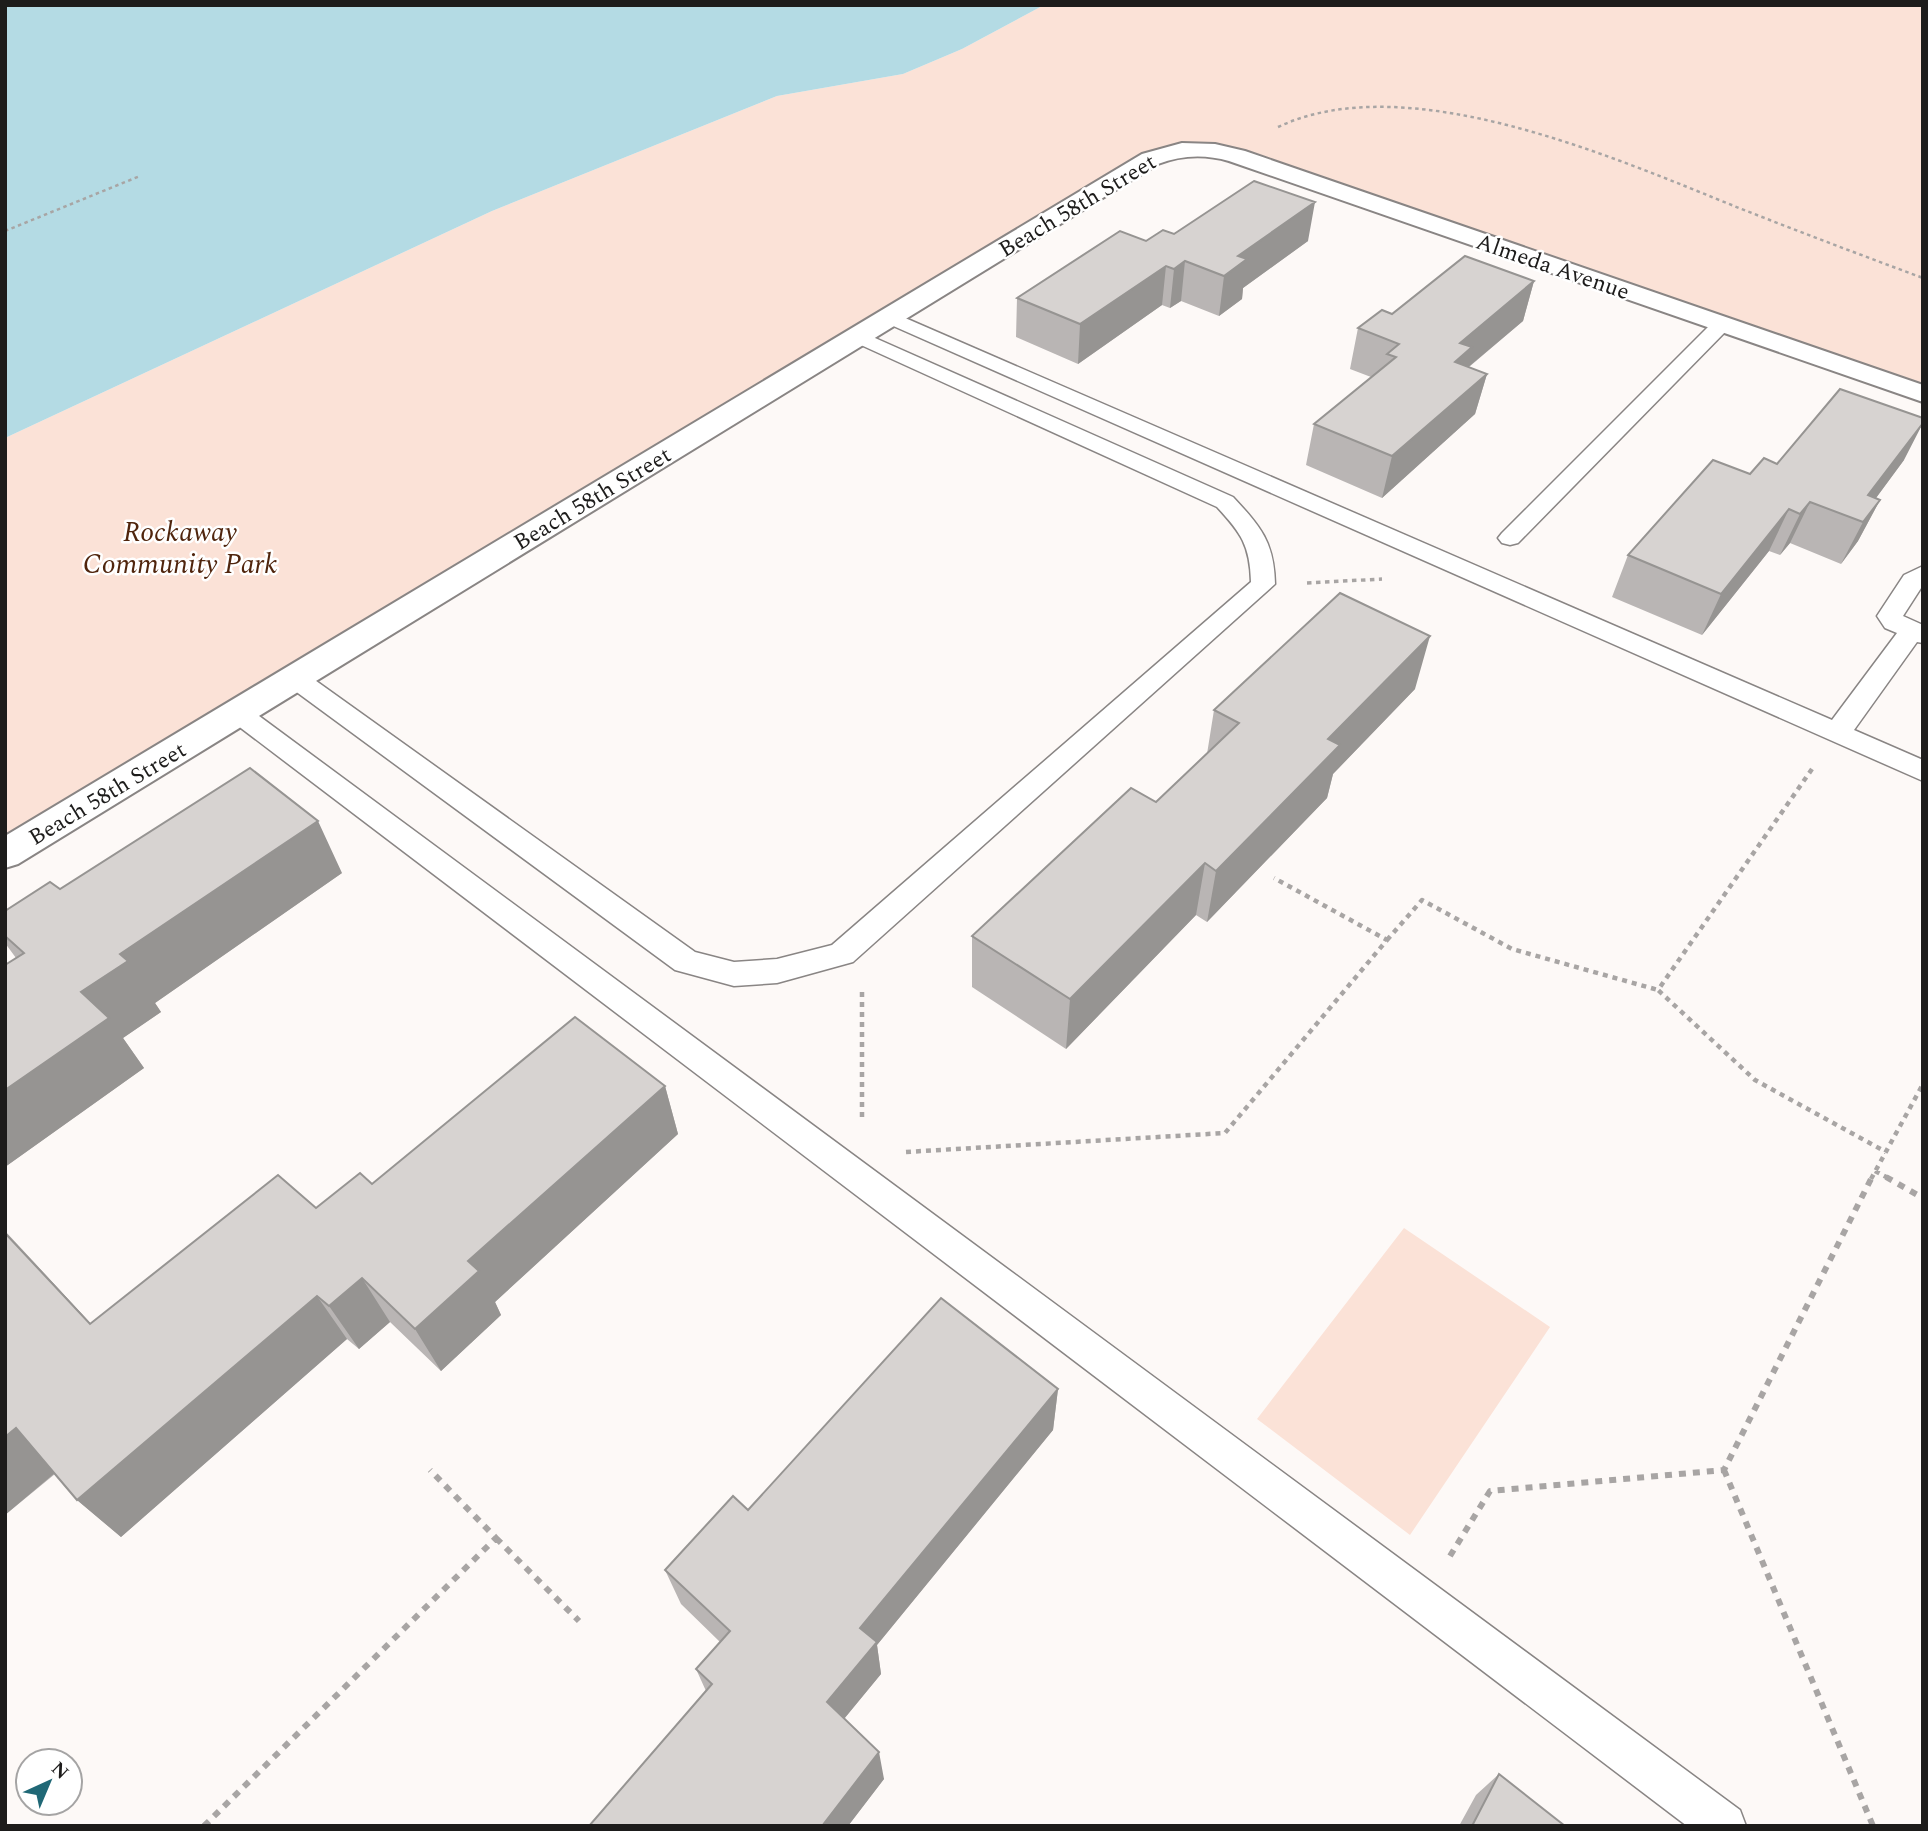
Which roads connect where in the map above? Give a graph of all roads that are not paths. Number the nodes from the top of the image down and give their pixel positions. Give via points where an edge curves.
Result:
1 (1181, 150) joint
2 (889, 317) junction
3 (1722, 324) junction
4 (857, 336) junction
5 (1923, 394) edge
6 (1510, 538) dead end
7 (1923, 574) edge
8 (1917, 632) edge
9 (296, 679) junction
10 (238, 713) junction
11 (1837, 733) junction
12 (1923, 771) edge
13 (5, 854) edge
14 (1724, 1826) edge

1 - 2 street, Beach 58th Street via 1150,159
1 - 3 street, Almeda Avenue via 1225,152
2 - 4 street, Beach 58th Street
2 - 11 lane
3 - 5 street, Almeda Avenue
3 - 6 lane
4 - 9 street, Beach 58th Street
4 - 9 lane via 1225,502 1256,537 1263,559 1263,584 842,954 777,971 734,974 685,962
7 - 8 lane via 1913,580 1889,616
8 - 11 lane
9 - 10 street, Beach 58th Street
10 - 13 street, Beach 58th Street
10 - 14 lane
11 - 12 lane

